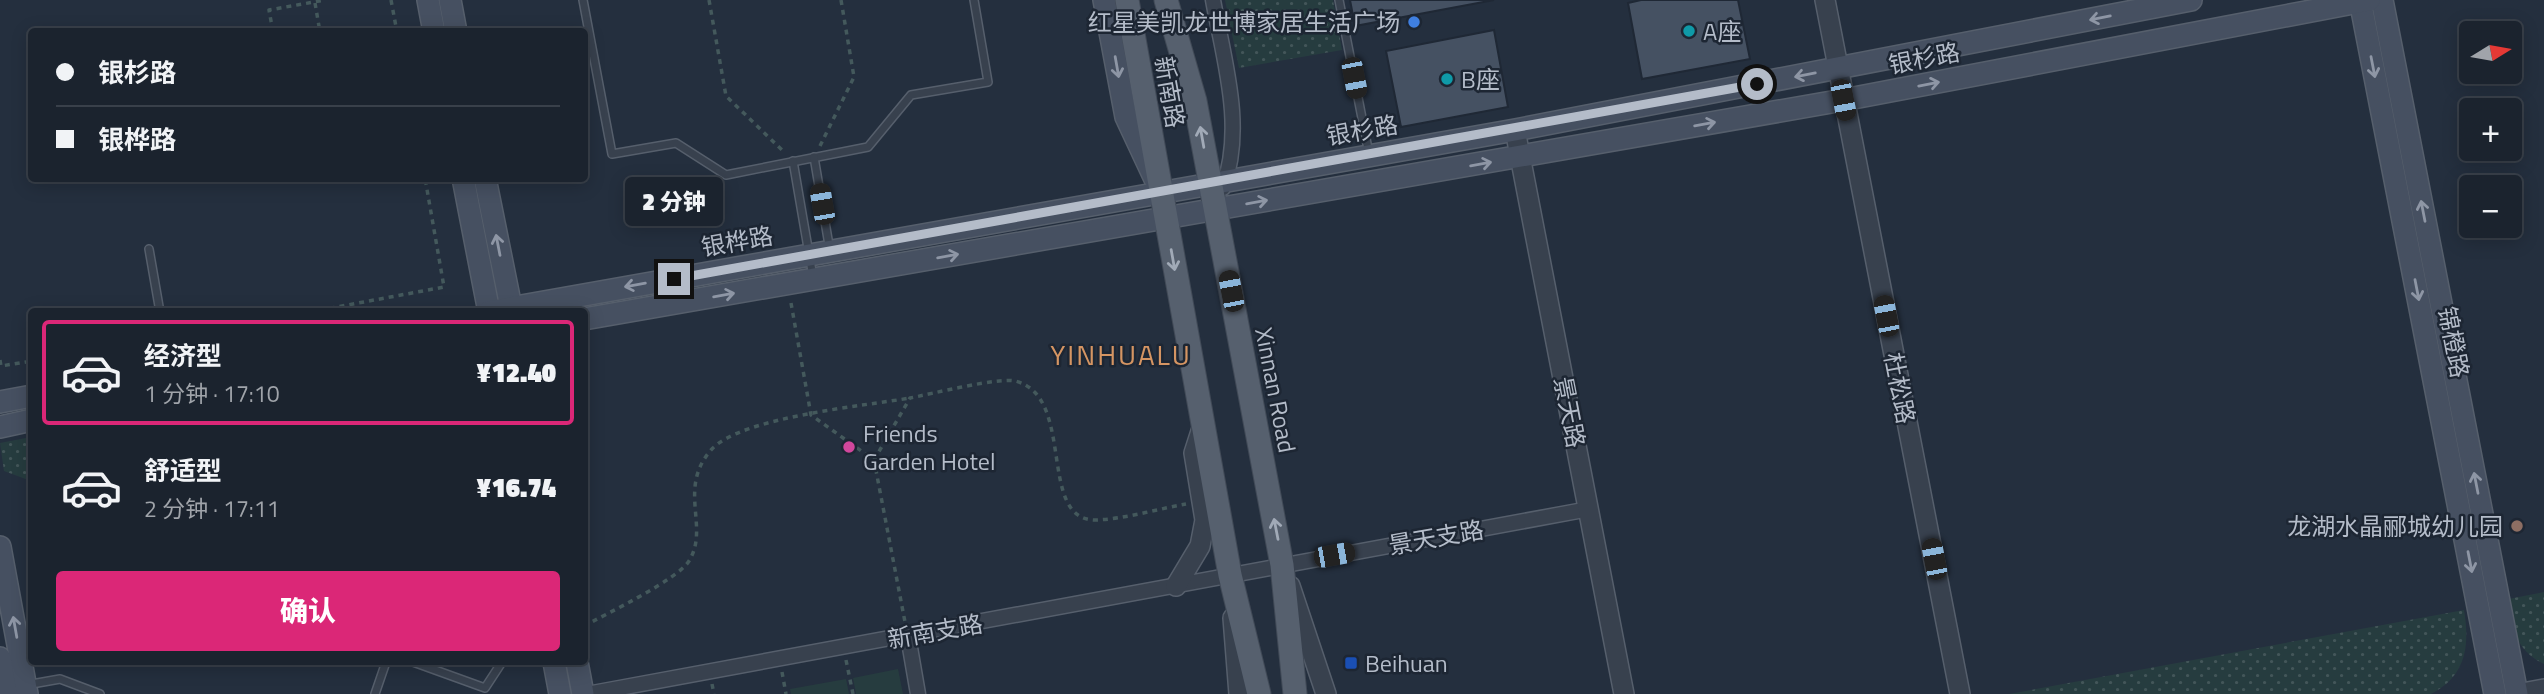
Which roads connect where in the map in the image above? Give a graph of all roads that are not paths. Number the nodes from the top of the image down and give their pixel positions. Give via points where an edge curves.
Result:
1 (428, 0) edge
2 (450, 0) edge
3 (583, 0) edge
4 (974, 0) edge
5 (1104, 0) edge
6 (1127, 0) edge
7 (1166, 0) edge
8 (1178, 0) edge
9 (1213, 0) edge
10 (1339, 0) edge
11 (1825, 0) edge
12 (2191, 0) edge
13 (2368, 0) edge
14 (433, 28) edge
15 (455, 28) edge
16 (595, 65) junction
17 (588, 66) edge
18 (1838, 69) junction
19 (1843, 100) junction
20 (1195, 101) junction
21 (1514, 130) junction
22 (1369, 155) junction
23 (814, 157) junction
24 (1521, 157) junction
25 (793, 161) junction
26 (464, 182) edge
27 (486, 182) edge
28 (1218, 182) junction
29 (1161, 193) junction
30 (1215, 209) junction
31 (1166, 219) junction
32 (149, 249) dead end
33 (820, 253) junction
34 (824, 277) junction
35 (159, 308) edge
36 (487, 308) edge
37 (512, 308) edge
38 (518, 308) edge
39 (588, 318) edge
40 (28, 397) edge
41 (0, 402) edge
42 (28, 421) edge
43 (1203, 425) junction
44 (0, 427) edge
45 (1589, 509) junction
46 (0, 547) edge
47 (1282, 565) junction
48 (1230, 575) junction
49 (1176, 586) junction
50 (908, 636) junction
51 (0, 662) edge
52 (386, 665) edge
53 (421, 665) edge
54 (500, 665) edge
55 (555, 665) edge
56 (578, 665) edge
57 (2544, 689) edge
58 (19, 691) edge
59 (100, 694) edge
60 (375, 694) edge
61 (560, 694) edge
62 (585, 694) edge
63 (918, 694) edge
64 (1239, 694) edge
65 (1259, 694) edge
66 (1295, 694) edge
67 (1326, 694) edge
68 (1624, 694) edge
69 (1960, 694) edge
70 (2495, 694) edge
71 (2517, 694) edge

1 - 14 main road
2 - 15 main road
3 - 16 lane
4 - 23 lane via 988,82 911,95 868,147
5 -> 29 main road via 1126,117
6 - 29 main road, 新南路
7 - 20 main road, 新南路
8 - 20 main road
9 - 28 street via 1233,111 1233,145
10 - 22 lane
11 - 18 street, 杜松路
12 -> 18 main road, 银杉路
19 -> 13 main road, 银杉路
13 -> 70 main road, 锦橙路
71 -> 13 main road, 锦橙路
16 - 17 lane
16 - 25 lane via 612,154 676,143 726,175
18 - 19 street, 杜松路
18 -> 21 main road, 银杉路
24 -> 19 main road, 银杉路
19 - 69 street, 杜松路
28 -> 20 main road, Xinnan Road
21 - 22 main road, 银杉路
21 - 24 street, 景天路
22 - 28 main road, 银杉路
23 - 25 lane
23 - 33 lane
30 -> 24 main road, 银杉路
24 - 45 street, 景天路
25 - 33 lane
26 - 36 main road
37 -> 27 main road
28 - 29 main road, 银杉路
28 - 30 main road, Xinnan Road
29 - 31 main road
29 - 33 main road, 银桦路
30 - 31 main road, 银杉路
47 -> 30 main road, Xinnan Road
34 -> 31 main road, 银桦路
31 -> 43 main road
32 - 35 lane
33 - 34 lane
33 - 34 lane
33 -> 38 main road, 银桦路
39 -> 34 main road, 银桦路
40 - 41 main road
42 - 44 main road
43 - 48 main road
43 - 49 street via 1194,453 1205,520 1200,547
45 - 47 street, 景天支路
45 - 68 street, 景天路
58 -> 46 main road
47 - 48 street, 新南支路
47 - 66 main road, Xinnan Road
47 - 67 street, Xinnan Road
48 - 49 street, 新南支路
48 - 64 street
48 - 65 main road
49 - 50 street, 新南支路
50 - 62 street, 新南支路
50 - 63 street
51 - 58 main road
52 - 60 lane
53 - 54 lane via 485,688
55 - 61 main road
56 - 62 main road
57 - 71 street
58 - 59 lane via 60,679

